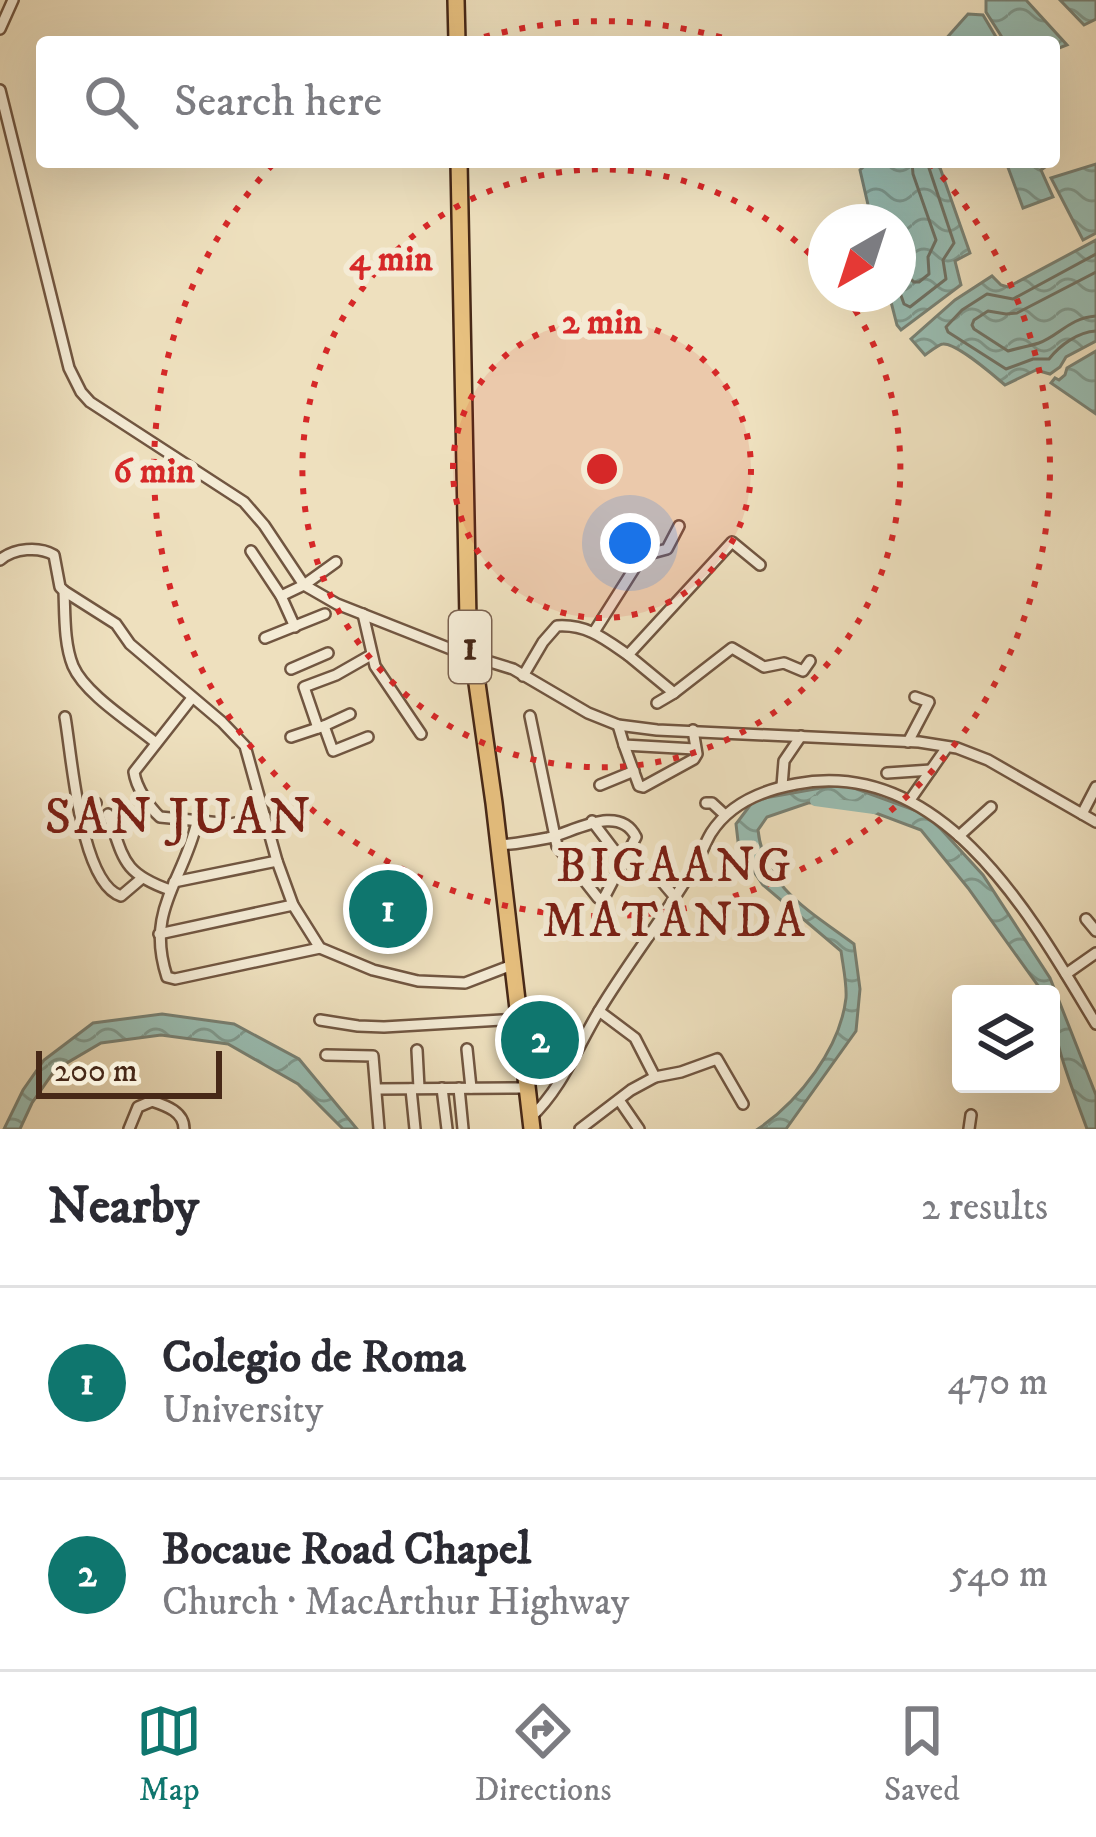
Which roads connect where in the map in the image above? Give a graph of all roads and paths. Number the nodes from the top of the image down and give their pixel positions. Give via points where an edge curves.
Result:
1 (13, 0) edge
2 (456, 0) edge
3 (0, 29) edge
4 (457, 36) edge
5 (0, 90) edge
6 (459, 168) edge
7 (679, 526) dead end
8 (251, 551) dead end
9 (0, 560) edge
10 (336, 562) dead end
11 (760, 565) dead end
12 (304, 585) junction
13 (64, 591) junction
14 (281, 596) junction
15 (325, 614) dead end
16 (363, 614) junction
17 (296, 627) junction
18 (594, 632) junction
19 (265, 638) dead end
20 (371, 655) junction
21 (628, 655) junction
22 (471, 656) junction
23 (810, 661) dead end
24 (291, 669) dead end
25 (335, 675) junction
26 (524, 676) junction
27 (674, 693) junction
28 (915, 697) dead end
29 (192, 698) junction
30 (657, 703) dead end
31 (350, 714) dead end
32 (530, 716) dead end
33 (65, 717) dead end
34 (618, 725) junction
35 (321, 727) junction
36 (693, 730) junction
37 (421, 734) dead end
38 (291, 736) dead end
39 (801, 736) junction
40 (368, 737) dead end
41 (908, 742) junction
42 (156, 743) junction
43 (624, 745) junction
44 (947, 747) junction
45 (694, 748) junction
46 (931, 770) junction
47 (634, 772) junction
48 (887, 773) dead end
49 (601, 785) dead end
50 (782, 786) junction
51 (1096, 787) edge
52 (910, 800) junction
53 (96, 802) dead end
54 (706, 803) dead end
55 (991, 807) dead end
56 (80, 813) junction
57 (108, 814) dead end
58 (1082, 814) junction
59 (725, 815) junction
60 (265, 816) junction
61 (592, 821) junction
62 (197, 822) junction
63 (1096, 822) edge
64 (959, 836) junction
65 (553, 837) junction
66 (500, 845) junction
67 (277, 861) junction
68 (625, 863) junction
69 (657, 876) dead end
70 (141, 879) junction
71 (172, 886) junction
72 (674, 896) junction
73 (293, 905) junction
74 (1085, 919) dead end
75 (1096, 932) edge
76 (159, 934) junction
77 (320, 948) junction
78 (1096, 953) edge
79 (512, 965) junction
80 (1066, 974) junction
81 (599, 1011) junction
82 (519, 1019) junction
83 (320, 1020) dead end
84 (1096, 1024) edge
85 (467, 1049) dead end
86 (417, 1050) dead end
87 (326, 1055) dead end
88 (655, 1077) junction
89 (442, 1088) junction
90 (465, 1088) junction
91 (526, 1088) junction
92 (378, 1089) junction
93 (415, 1089) junction
94 (619, 1100) junction
95 (743, 1104) dead end
96 (971, 1115) dead end
97 (531, 1124) edge
98 (129, 1129) edge
99 (184, 1129) edge
100 (380, 1129) edge
101 (415, 1129) edge
102 (447, 1129) edge
103 (463, 1129) edge
104 (580, 1129) edge
105 (639, 1129) edge
106 (969, 1129) edge

1 - 3 street
2 - 4 highway
5 - 12 street via 81,392 244,502
6 - 22 highway, 1
7 - 18 street via 668,549 638,561
8 - 14 street
9 - 13 street via 51,552
10 - 12 street
11 - 21 street via 732,542
12 - 14 street
12 - 16 street
13 - 29 street via 116,624
13 - 42 street via 74,669
14 - 17 street
15 - 17 street
16 - 20 street
16 - 22 street
17 - 19 street
18 - 21 street
18 - 26 street via 553,628
20 - 25 street
20 - 37 street
21 - 27 street
22 - 26 street
22 - 66 highway, 1
23 - 27 street via 803,670 764,667 732,648
24 - 25 street via 327,650
25 - 35 street via 304,687
26 - 34 street
27 - 30 street
28 - 41 street via 929,702
29 - 42 street
29 - 60 street via 244,746
31 - 35 street
32 - 65 street
33 - 56 street
34 - 36 street
34 - 43 street
35 - 38 street
35 - 40 street via 333,751
36 - 39 street
36 - 45 street
39 - 41 street
39 - 50 street via 784,761
41 - 44 street
42 - 62 street via 134,772 136,782 160,817
43 - 45 street
43 - 47 street
44 - 46 street
44 - 58 street via 988,760
45 - 47 street via 694,759 643,787
46 - 48 street
46 - 52 street
47 - 49 street
50 - 52 street via 833,778
50 - 59 street
51 - 58 street
52 - 64 street
53 - 56 street
54 - 59 street
55 - 64 street
56 - 70 street via 112,893 121,896
57 - 70 street
58 - 63 street
59 - 72 street
60 - 62 street
60 - 67 street
61 - 65 street
61 - 68 street
61 - 68 street via 634,830
62 - 71 street
64 - 80 street via 1014,897
65 - 66 street
65 - 68 street via 600,899
66 - 79 highway, 1
67 - 71 street
67 - 73 street
69 - 72 street
70 - 71 street
71 - 76 street
72 - 81 street
73 - 76 street
73 - 77 street
74 - 75 street
76 - 77 street via 172,980
77 - 79 street via 418,981 465,983
78 - 80 street
79 - 82 highway, 1
80 - 84 street
81 - 88 street via 635,1038
81 - 97 street
82 - 83 street via 384,1027
82 - 91 highway, 1
85 - 90 street
86 - 93 street
87 - 92 street via 373,1056
88 - 94 street
88 - 95 street via 717,1058
89 - 90 street
89 - 93 street
89 - 102 street
90 - 91 street
90 - 103 street
91 - 97 highway, 1
92 - 93 street
92 - 100 street
93 - 101 street
94 - 104 street
94 - 105 street
96 - 106 street
98 - 99 street via 138,1107 152,1101 178,1113

